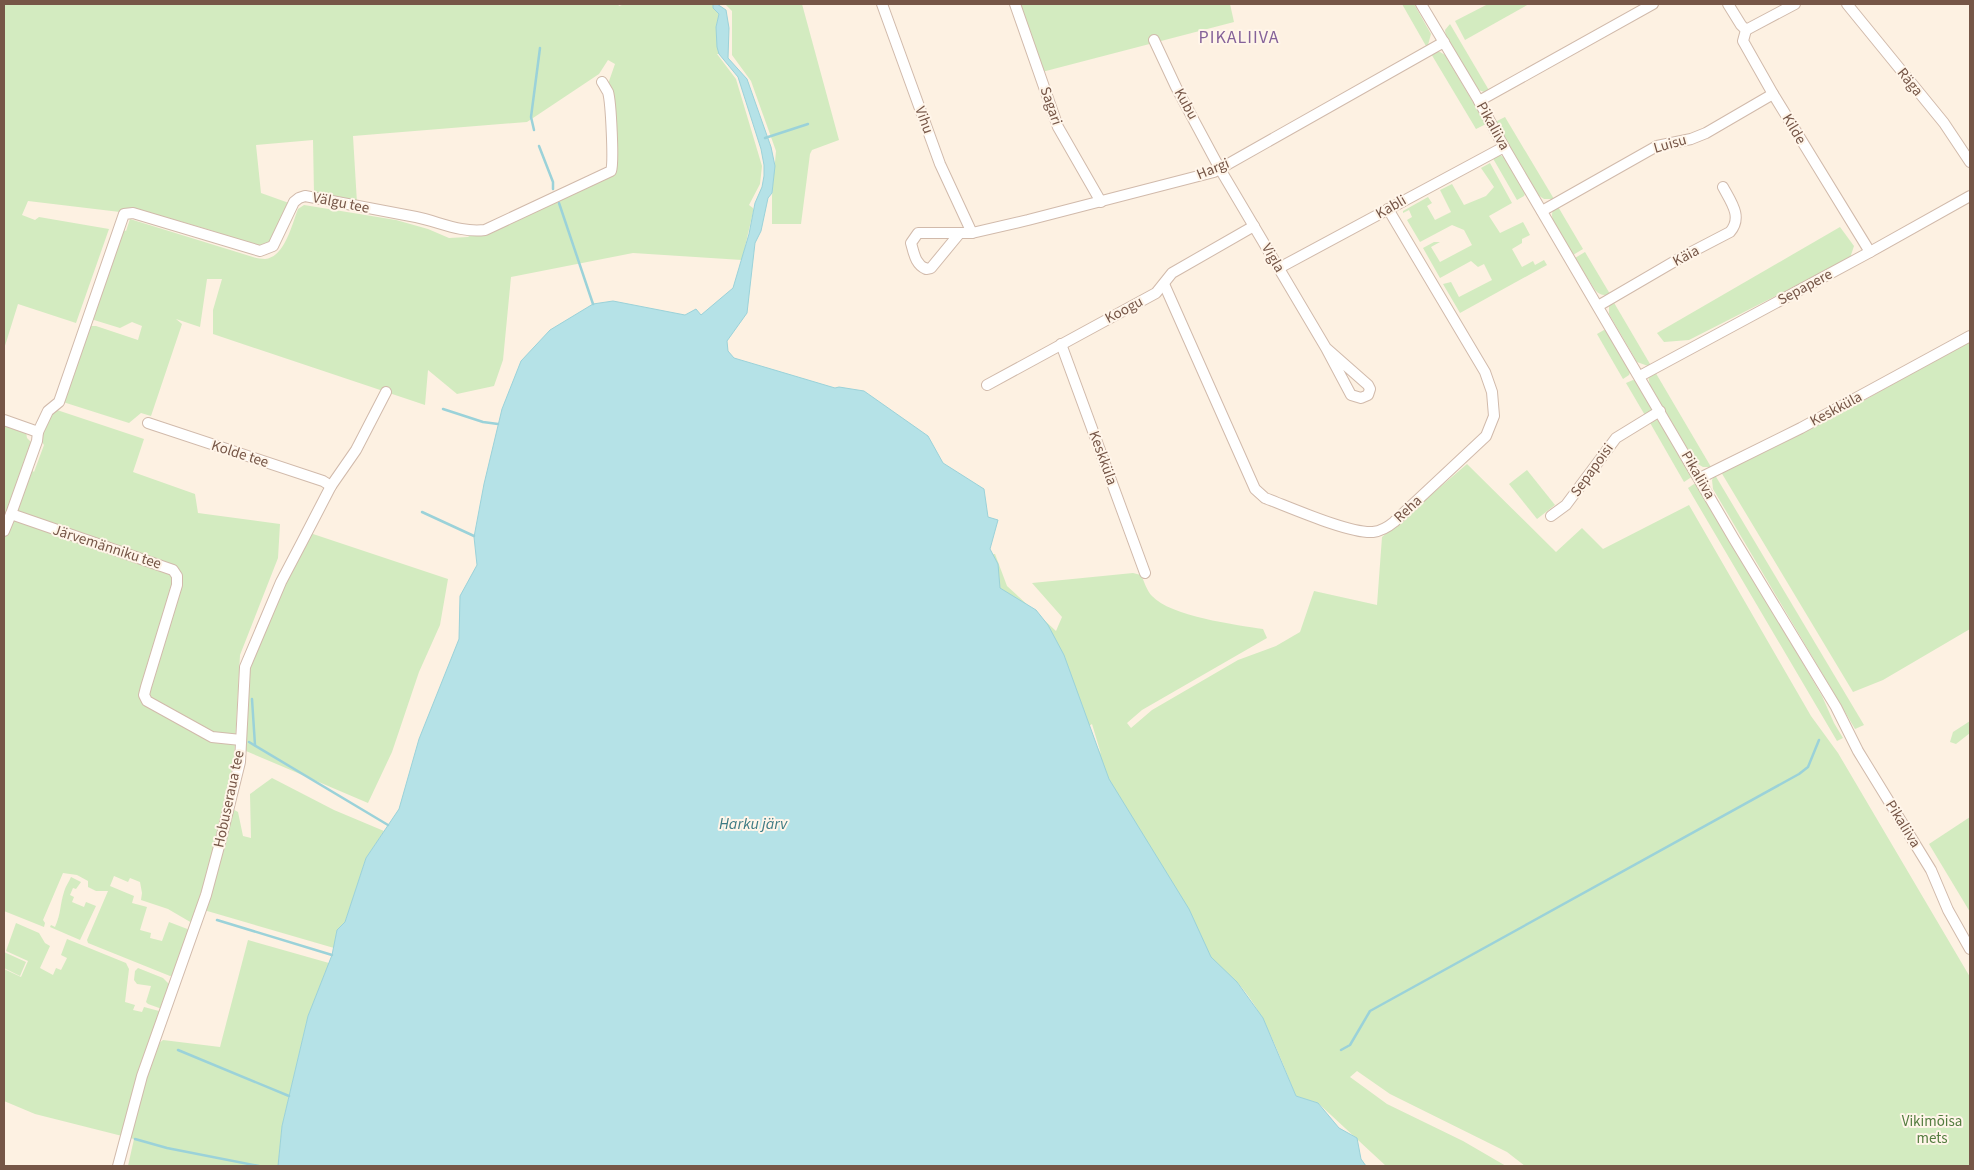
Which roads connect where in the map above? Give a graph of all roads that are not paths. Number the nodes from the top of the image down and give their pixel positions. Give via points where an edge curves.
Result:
1 (882, 4) edge
2 (1015, 4) edge
3 (1422, 4) edge
4 (1653, 4) edge
5 (1728, 4) edge
6 (1795, 4) edge
7 (1847, 4) edge
8 (1746, 30) junction
9 (1154, 40) dead end
10 (1444, 42) junction
11 (602, 82) dead end
12 (1773, 94) junction
13 (1479, 101) junction
14 (1504, 147) junction
15 (1970, 162) edge
16 (1220, 168) junction
17 (1723, 187) dead end
18 (1970, 196) edge
19 (1101, 202) junction
20 (1388, 208) junction
21 (1542, 211) junction
22 (1254, 226) junction
23 (972, 233) junction
24 (959, 234) junction
25 (1870, 252) junction
26 (1279, 268) junction
27 (1164, 284) junction
28 (1598, 306) junction
29 (1970, 336) edge
30 (1061, 344) junction
31 (1326, 348) junction
32 (1640, 376) junction
33 (987, 384) dead end
34 (386, 392) dead end
35 (1660, 411) junction
36 (4, 420) edge
37 (148, 423) dead end
38 (38, 432) junction
39 (1700, 478) junction
40 (331, 486) junction
41 (11, 514) junction
42 (1551, 516) dead end
43 (4, 531) edge
44 (1145, 573) dead end
45 (241, 740) junction
46 (1970, 949) edge
47 (118, 1166) edge

1 - 23 street, Vihu via 940,164
2 - 19 street, Sagari via 1058,128
3 - 10 street, Pikaliiva
4 - 13 street
5 - 8 street, Kilde
6 - 8 street
7 - 15 street, Räga via 1948,129
8 - 12 street, Kilde via 1743,41
9 - 16 street, Kubu
10 - 13 street, Pikaliiva
10 - 16 street, Hargi
11 - 38 street, Välgu tee via 608,93 611,171 485,230 449,227 305,196 294,202 273,246 260,251 133,213 124,214 59,402 48,411
12 - 21 street, Luisu via 1706,133 1656,146
12 - 25 street, Kilde
13 - 14 street, Pikaliiva
14 - 20 street, Kabli
14 - 21 street, Pikaliiva
16 - 19 street, Hargi
16 - 22 street, Vigla
17 - 28 street, Käia via 1737,218 1730,232
18 - 25 street, Sepapere
19 - 23 street, Hargi
20 - 26 street, Kabli
20 - 27 street, Reha via 1485,372 1492,392 1494,416 1486,436 1383,530 1372,532 1350,528 1265,498 1255,489
21 - 28 street, Pikaliiva
22 - 26 street, Vigla
22 - 27 street, Koogu via 1172,273
23 - 24 street, Hargi
24 - 24 street, Hargi via 918,232 912,243 921,267 931,268
25 - 32 street, Sepapere
26 - 31 street, Vigla
27 - 30 street, Koogu via 1156,293
28 - 32 street, Pikaliiva
29 - 39 street, Keskküla via 1801,428
30 - 33 street, Koogu
30 - 44 street, Keskküla
31 - 31 street, Vigla via 1368,384 1368,395 1361,398 1351,395
32 - 35 street, Pikaliiva
34 - 40 street, Hobuseraua tee via 356,450
35 - 39 street, Pikaliiva
35 - 42 street, Sepapoisi via 1616,438 1566,505
36 - 38 street
37 - 40 street, Kolde tee
38 - 41 street
39 - 46 street, Pikaliiva via 1931,870
40 - 45 street, Hobuseraua tee via 281,582 245,667
41 - 43 street
41 - 45 street, Järvemänniku tee via 173,570 177,585 146,687 146,701 212,737
45 - 47 street, Hobuseraua tee via 240,762 206,895 142,1076

